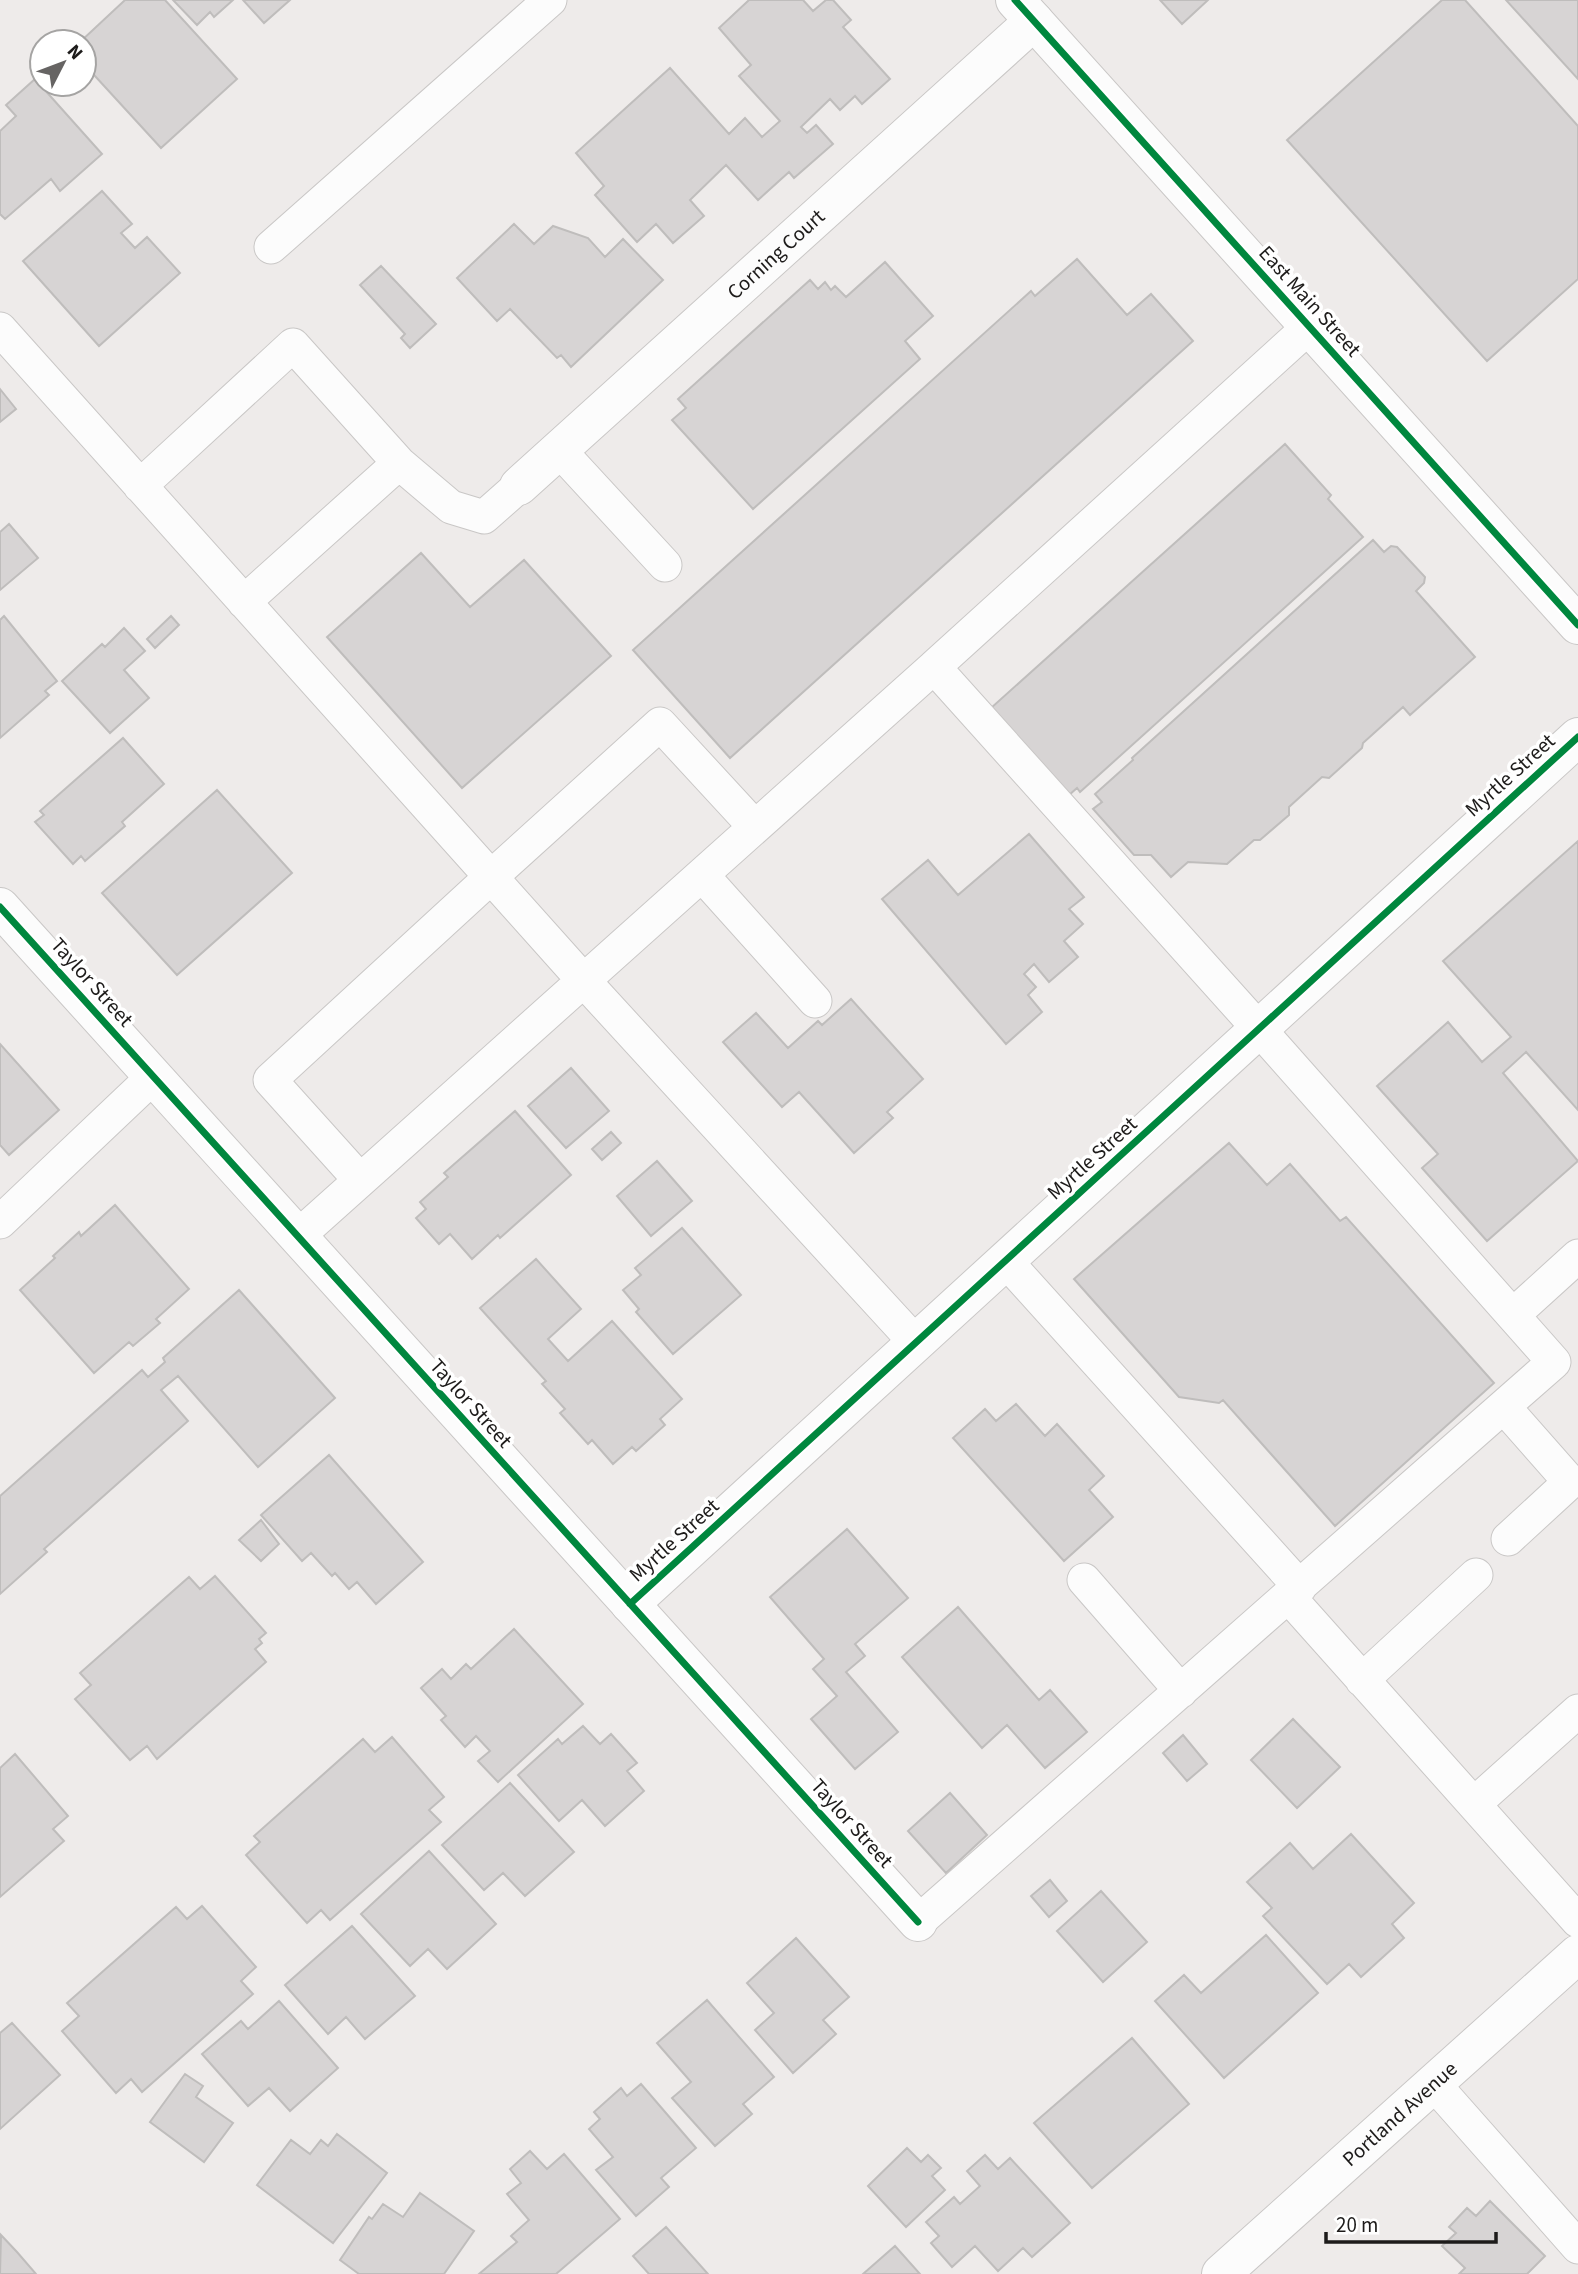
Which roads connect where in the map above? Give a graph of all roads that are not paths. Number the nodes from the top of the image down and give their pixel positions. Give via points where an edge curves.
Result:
1 (550, 0) edge
2 (1025, 10) edge
3 (271, 247) dead end
4 (1309, 327) junction
5 (0, 329) edge
6 (559, 450) junction
7 (399, 463) junction
8 (519, 485) joint
9 (141, 486) junction
10 (665, 565) dead end
11 (244, 602) junction
12 (1578, 625) edge
13 (934, 667) junction
14 (1578, 737) edge
15 (755, 827) junction
16 (702, 875) junction
17 (491, 877) junction
18 (0, 907) edge
19 (584, 981) junction
20 (815, 1001) dead end
21 (1259, 1029) junction
22 (153, 1077) junction
23 (360, 1180) junction
24 (0, 1222) edge
25 (298, 1237) junction
26 (1578, 1256) edge
27 (1006, 1260) junction
28 (1513, 1315) junction
29 (916, 1343) junction
30 (1504, 1407) junction
31 (1508, 1539) dead end
32 (1476, 1575) dead end
33 (1084, 1580) dead end
34 (1294, 1592) junction
35 (629, 1604) junction
36 (1362, 1680) junction
37 (1181, 1691) junction
38 (1578, 1711) edge
39 (1474, 1804) junction
40 (1578, 1921) edge
41 (918, 1922) joint
42 (1578, 1954) edge
43 (1433, 2083) junction
44 (1578, 2247) edge
45 (1221, 2274) edge

1 - 3 lane
2 - 4 street, East Main Street
2 - 6 street, Corning Court
4 - 12 street, East Main Street
4 - 13 lane
5 - 9 lane
6 - 8 street, Corning Court
6 - 10 lane
7 - 8 lane via 451,507 484,517
7 - 9 lane via 293,345
7 - 11 lane
9 - 11 lane
11 - 17 lane
13 - 15 lane
13 - 21 lane
14 - 21 street, Myrtle Street
15 - 16 lane
15 - 17 lane via 660,724
16 - 19 lane
16 - 20 lane
17 - 19 lane
17 - 23 lane via 270,1080
18 - 22 street, Taylor Street
19 - 23 lane
19 - 29 lane
21 - 27 street, Myrtle Street
21 - 28 lane
22 - 24 lane
22 - 25 street, Taylor Street
23 - 25 lane
25 - 35 street, Taylor Street
26 - 28 lane
27 - 29 street, Myrtle Street
27 - 34 lane
28 - 30 lane via 1554,1362
29 - 35 street, Myrtle Street
30 - 31 lane via 1570,1482
30 - 34 lane
32 - 36 lane
33 - 37 lane
34 - 36 lane
34 - 37 lane
35 - 41 street, Taylor Street
36 - 39 lane
37 - 41 lane
38 - 39 lane
39 - 40 lane
42 - 43 street, Portland Avenue
43 - 44 lane
43 - 45 street, Portland Avenue

